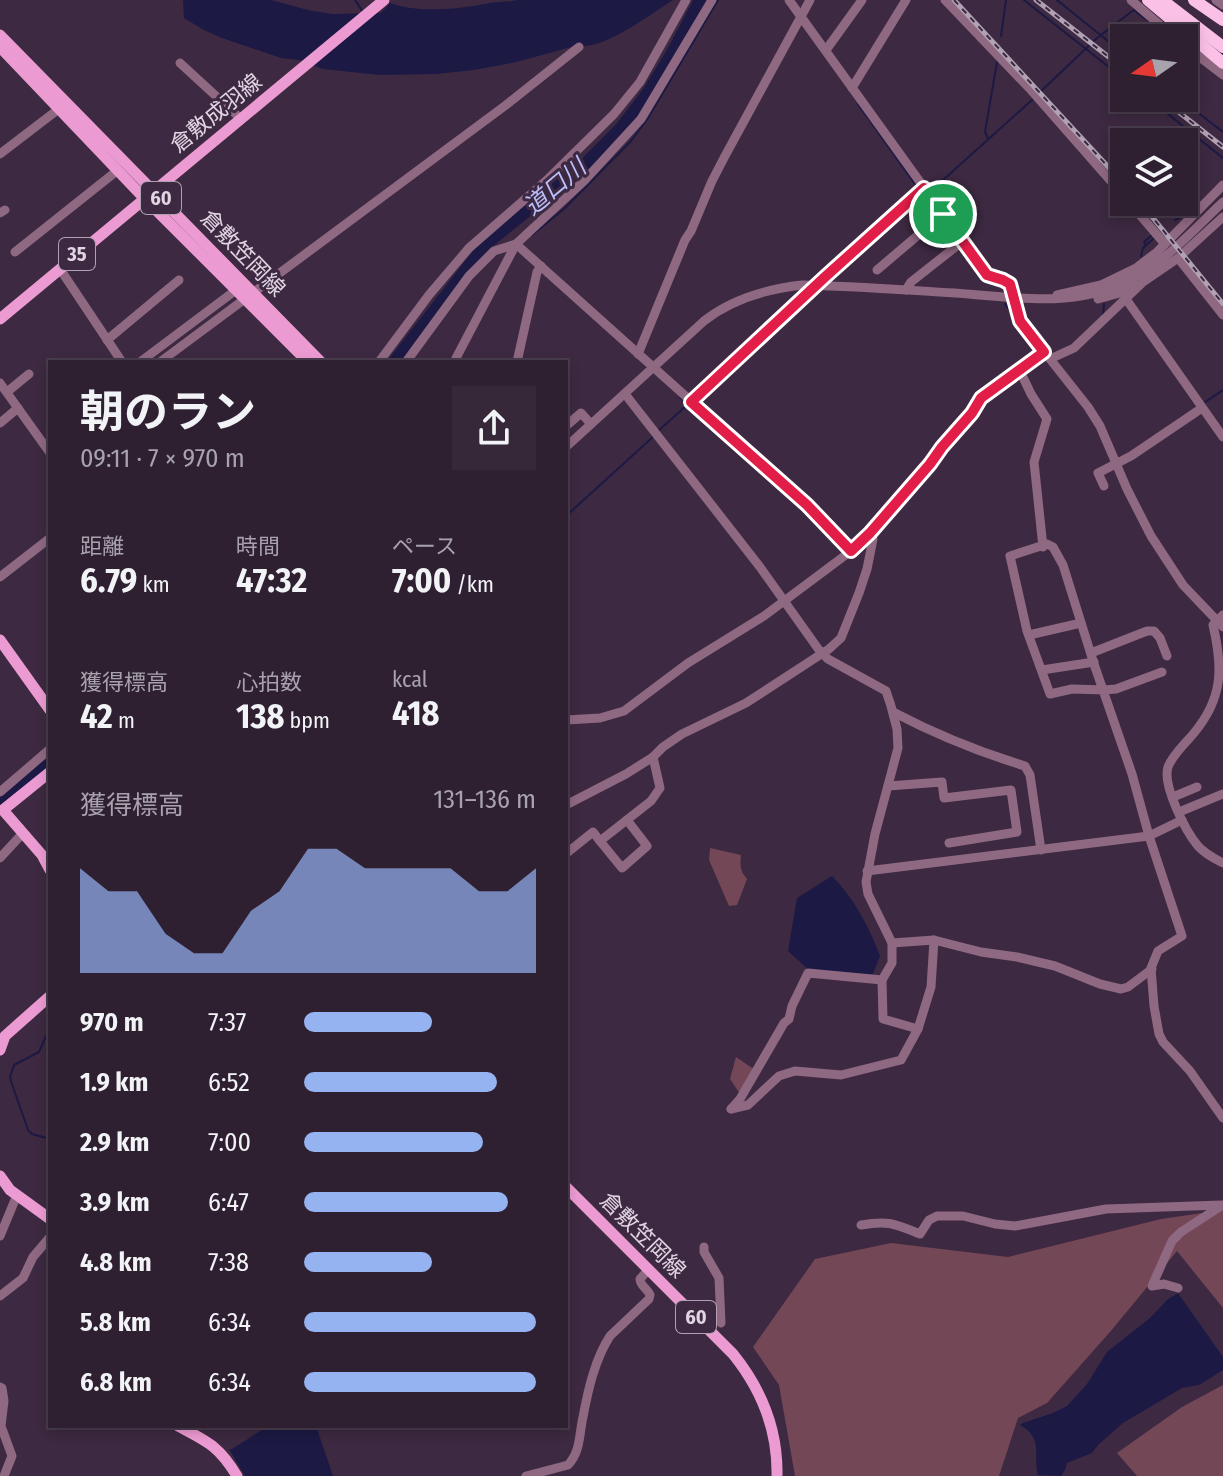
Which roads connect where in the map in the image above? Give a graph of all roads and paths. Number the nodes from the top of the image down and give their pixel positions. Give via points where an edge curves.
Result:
1 (384, 0) edge
2 (686, 0) edge
3 (712, 0) edge
4 (789, 0) edge
5 (810, 0) edge
6 (862, 0) edge
7 (906, 0) edge
8 (945, 0) edge
9 (1162, 0) edge
10 (1194, 0) edge
11 (1216, 0) edge
12 (1138, 1) edge
13 (1223, 5) edge
14 (802, 17) junction
15 (1223, 20) edge
16 (1161, 24) edge
17 (0, 35) edge
18 (0, 47) edge
19 (579, 47) dead end
20 (1223, 47) edge
21 (826, 50) junction
22 (1198, 56) edge
23 (180, 63) dead end
24 (1223, 63) edge
25 (1223, 75) edge
26 (852, 88) junction
27 (63, 106) junction
28 (241, 119) junction
29 (0, 154) edge
30 (118, 170) junction
31 (1110, 180) edge
32 (1223, 185) edge
33 (921, 191) junction
34 (149, 194) junction
35 (1223, 202) edge
36 (942, 216) junction
37 (1141, 216) edge
38 (1223, 217) edge
39 (961, 242) junction
40 (1164, 243) junction
41 (518, 246) junction
42 (15, 252) dead end
43 (1178, 258) junction
44 (540, 268) junction
45 (60, 269) junction
46 (877, 270) dead end
47 (179, 280) dead end
48 (1143, 282) junction
49 (817, 285) junction
50 (906, 290) junction
51 (245, 293) junction
52 (1014, 297) junction
53 (1052, 299) junction
54 (1126, 299) junction
55 (1223, 315) edge
56 (0, 319) edge
57 (107, 340) junction
58 (640, 356) junction
59 (1047, 356) junction
60 (121, 360) edge
61 (143, 360) edge
62 (162, 360) edge
63 (306, 360) edge
64 (319, 360) edge
65 (380, 360) edge
66 (407, 360) edge
67 (455, 360) edge
68 (517, 360) edge
69 (653, 368) junction
70 (1020, 371) junction
71 (29, 374) dead end
72 (3, 387) edge
73 (625, 394) junction
74 (691, 402) junction
75 (18, 408) junction
76 (1202, 408) junction
77 (0, 423) edge
78 (568, 424) edge
79 (591, 424) junction
80 (1223, 437) edge
81 (568, 445) edge
82 (48, 449) edge
83 (1117, 464) junction
84 (1104, 486) dead end
85 (872, 535) junction
86 (48, 540) edge
87 (1043, 547) junction
88 (851, 551) junction
89 (0, 577) edge
90 (786, 601) junction
91 (1221, 621) edge
92 (1081, 623) junction
93 (1029, 635) junction
94 (0, 640) edge
95 (822, 653) junction
96 (1167, 656) dead end
97 (1092, 658) junction
98 (1042, 670) junction
99 (1162, 672) dead end
100 (1104, 690) junction
101 (48, 707) edge
102 (893, 712) junction
103 (568, 720) edge
104 (48, 751) edge
105 (653, 757) junction
106 (48, 774) edge
107 (888, 786) junction
108 (1197, 787) dead end
109 (0, 792) edge
110 (1223, 794) edge
111 (1173, 797) junction
112 (568, 804) edge
113 (2, 812) edge
114 (1181, 816) junction
115 (627, 820) junction
116 (23, 833) junction
117 (1149, 836) junction
118 (600, 841) junction
119 (949, 843) dead end
120 (1041, 850) junction
121 (568, 852) dead end
122 (0, 858) edge
123 (1223, 863) edge
124 (48, 866) edge
125 (867, 871) junction
126 (934, 940) junction
127 (892, 943) junction
128 (1152, 969) junction
129 (882, 980) junction
130 (48, 997) edge
131 (918, 1029) junction
132 (3, 1030) edge
133 (0, 1050) edge
134 (1223, 1118) edge
135 (0, 1176) edge
136 (568, 1189) edge
137 (17, 1195) junction
138 (1222, 1205) edge
139 (48, 1218) edge
140 (861, 1225) dead end
141 (0, 1236) edge
142 (48, 1239) edge
143 (704, 1247) dead end
144 (649, 1269) junction
145 (1178, 1288) dead end
146 (0, 1296) edge
147 (721, 1323) dead end
148 (0, 1387) edge
149 (182, 1428) edge
150 (4, 1476) edge
151 (237, 1476) edge
152 (526, 1476) edge
153 (777, 1476) edge

1 - 28 main road, 倉敷成羽線 / 35
2 - 65 street via 640,82 614,114 469,248
3 - 41 street via 641,119
4 - 14 street
5 - 14 street
6 - 21 street
7 - 26 street
8 - 31 street
9 - 20 highway
10 - 15 highway
11 - 13 street
12 - 16 street
12 - 24 highway
14 - 21 street
14 - 58 street via 712,181
17 - 27 main road, 倉敷笠岡線 / 60
18 - 27 main road, 倉敷笠岡線 / 60
19 - 51 street via 329,237
21 - 26 street
22 - 25 street
23 - 28 street
26 - 33 street
27 - 29 street
27 - 30 main road, 倉敷笠岡線 / 60
27 - 34 main road, 倉敷笠岡線 / 60
28 - 34 main road, 倉敷成羽線 / 35
30 - 34 main road, 倉敷笠岡線 / 60
30 - 42 street
32 - 40 street
33 - 36 street
33 - 49 street
34 - 45 main road, 倉敷成羽線 / 35
34 - 51 main road, 倉敷笠岡線 / 60
35 - 53 street via 1134,278 1098,293
36 - 39 street
36 - 46 street
37 - 40 street
38 - 43 street
39 - 50 street
39 - 52 street via 989,276 1010,284
40 - 53 street via 1125,275
41 - 44 street
41 - 66 street via 494,251 469,276
41 - 67 street
43 - 48 street
43 - 55 street
44 - 58 street
44 - 68 street
45 - 56 main road, 倉敷成羽線 / 35
45 - 57 street
47 - 57 street
48 - 53 street via 1084,303
48 - 54 street
49 - 50 street
49 - 69 street via 778,288 736,301 704,321
49 - 74 street
50 - 52 street
51 - 61 street
51 - 62 street
51 - 63 main road, 倉敷笠岡線 / 60
51 - 64 main road, 倉敷笠岡線 / 60
52 - 53 street
52 - 59 street via 1020,321
54 - 59 street via 1074,348
54 - 76 street
57 - 60 street
58 - 69 street
59 - 70 street
59 - 83 street via 1088,407
69 - 73 street
69 - 74 street
70 - 85 street via 981,398
70 - 87 street via 1047,419 1034,462
71 - 72 street
72 - 75 street
73 - 79 street
73 - 90 street
74 - 88 street
75 - 77 street
75 - 82 street
76 - 80 street
76 - 83 street
78 - 79 street via 581,413
79 - 81 street
83 - 84 street via 1098,473
83 - 91 street via 1183,585
85 - 88 street
85 - 95 street via 867,569 846,627
86 - 89 street
87 - 92 street via 1053,547 1063,565
87 - 93 street via 1010,556
88 - 90 street
90 - 95 street
90 - 103 street via 624,711
91 - 111 street via 1213,625 1222,668 1219,688 1200,725 1171,761 1167,778
92 - 93 street
92 - 97 street
93 - 98 street
94 - 101 main road
95 - 102 street via 886,691
95 - 105 street via 746,703 682,734
96 - 97 street via 1160,638 1147,631
97 - 98 street
97 - 100 street
98 - 100 street via 1050,694
99 - 100 street
100 - 117 street
102 - 107 street via 898,742
102 - 120 street via 950,740 1025,766
104 - 109 street
105 - 112 street
105 - 115 street via 660,788
106 - 113 main road
107 - 119 street via 942,782 944,798 1011,790 1017,832
107 - 125 street
108 - 111 street
110 - 114 street
111 - 114 street
113 - 116 main road
114 - 117 street
114 - 123 street via 1197,846
115 - 118 street
115 - 118 street via 647,846 622,868
116 - 122 street
116 - 124 main road
117 - 120 street
117 - 128 street via 1182,936 1158,951
118 - 121 street via 593,832
120 - 125 street
125 - 127 street via 868,894
126 - 127 street
126 - 128 street via 1055,966 1121,989
126 - 131 street via 931,987
127 - 129 street via 892,963
128 - 134 street via 1160,1037
129 - 131 street via 883,1019
129 - 131 street via 808,973 789,1019 731,1109 748,1105 779,1076 795,1071 841,1075 901,1060
130 - 132 main road
132 - 133 main road
135 - 137 main road
136 - 144 main road, 倉敷笠岡線 / 60
137 - 139 main road
137 - 141 street
138 - 140 street via 1106,1209 1015,1226 937,1216 920,1234 890,1222
138 - 145 street via 1172,1241 1152,1286
142 - 146 street via 23,1278
143 - 147 street via 719,1278
144 - 152 street via 640,1279 649,1299 606,1343 571,1462
144 - 153 main road, 倉敷笠岡線 / 60 via 733,1354 758,1390 773,1431
148 - 150 street via 1,1426 12,1456
149 - 151 main road via 212,1444

